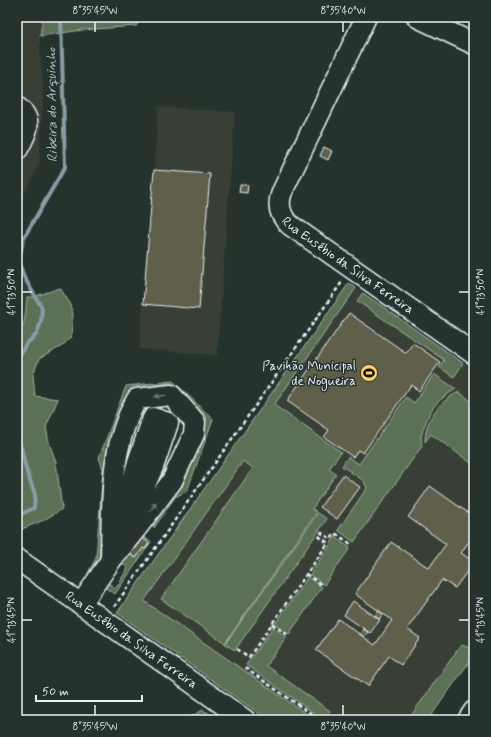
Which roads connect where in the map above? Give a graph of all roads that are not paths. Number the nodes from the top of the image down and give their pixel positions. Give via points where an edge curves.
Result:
1 (366, 17) edge
2 (417, 17) edge
3 (474, 44) edge
4 (17, 107) edge
5 (17, 150) edge
6 (474, 354) edge
7 (17, 559) edge
8 (111, 560) junction
9 (81, 604) junction
10 (474, 712) edge
11 (245, 720) edge
12 (468, 720) edge

1 - 6 street, Rua Eusébio da Silva Ferreira via 280,197 280,209 290,225
2 - 3 street
4 - 5 street via 27,118 28,127
7 - 9 street, Rua Eusébio da Silva Ferreira
8 - 8 street via 153,467 168,423 153,418
8 -> 8 street via 172,481 194,434 195,422 171,395 137,399 129,412 115,466
8 - 9 street
9 - 11 street, Rua Eusébio da Silva Ferreira
10 - 12 street

